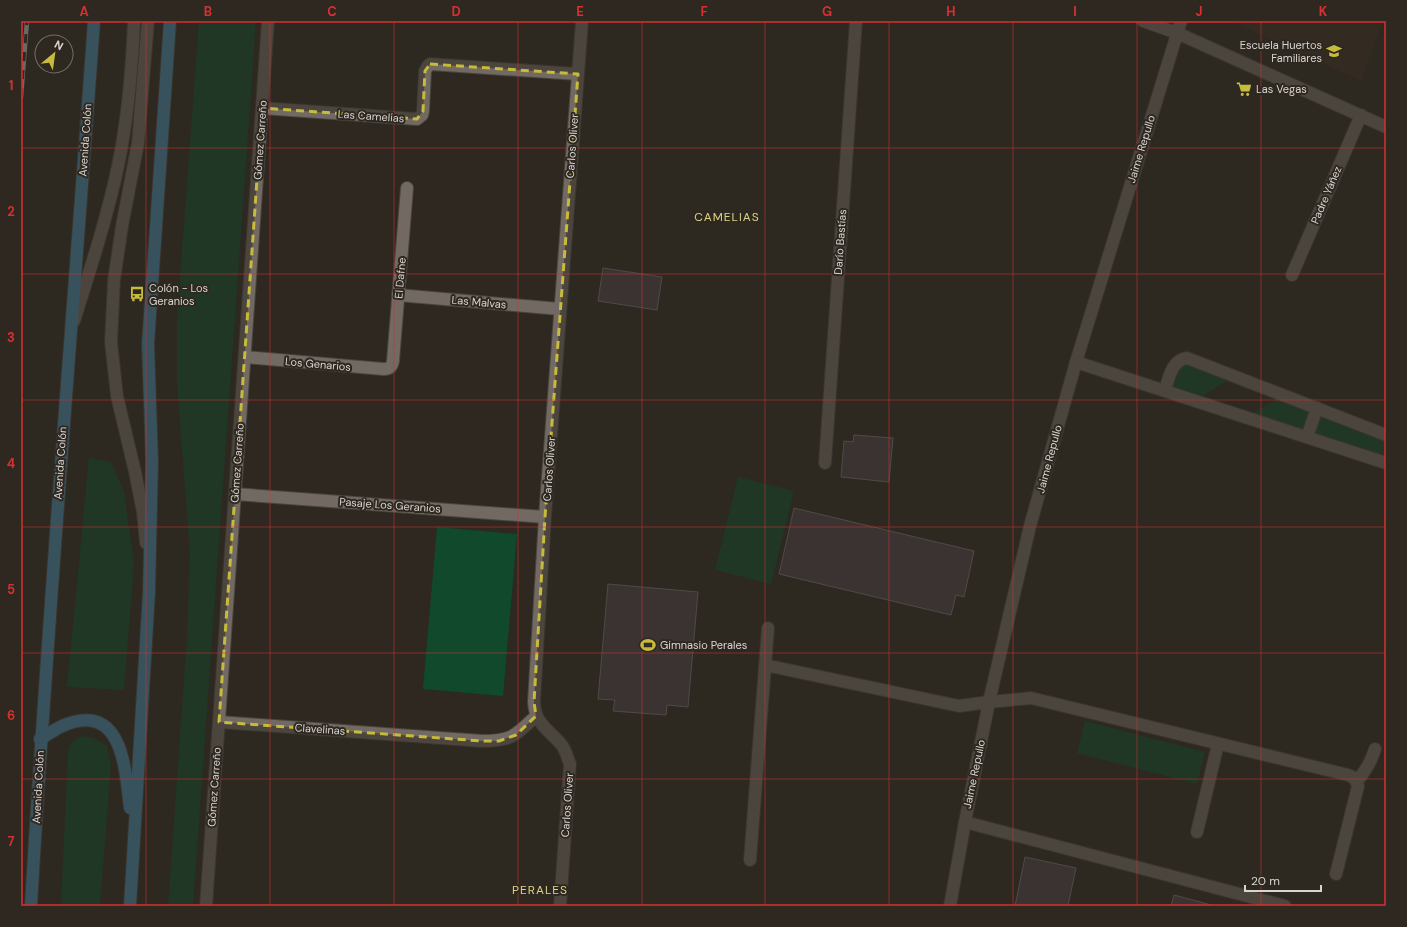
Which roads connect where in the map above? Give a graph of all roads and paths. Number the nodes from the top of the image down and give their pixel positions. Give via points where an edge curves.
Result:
1 (94, 21) edge
2 (134, 21) edge
3 (148, 21) edge
4 (170, 21) edge
5 (268, 21) edge
6 (582, 21) edge
7 (856, 21) edge
8 (1143, 21) edge
9 (1181, 21) edge
10 (1177, 33) junction
11 (578, 74) junction
12 (262, 108) junction
13 (1361, 116) junction
14 (1386, 128) edge
15 (407, 188) dead end
16 (1292, 275) dead end
17 (398, 295) junction
18 (560, 309) junction
19 (70, 333) junction
20 (245, 357) junction
21 (1076, 362) junction
22 (390, 368) joint
23 (1165, 390) junction
24 (1317, 408) junction
25 (1386, 435) edge
26 (1307, 437) junction
27 (824, 463) dead end
28 (1386, 463) edge
29 (235, 494) junction
30 (545, 517) junction
31 (149, 592) junction
32 (768, 628) dead end
33 (765, 665) junction
34 (989, 702) junction
35 (536, 716) junction
36 (219, 722) junction
37 (40, 739) junction
38 (1218, 744) junction
39 (1375, 748) dead end
40 (1357, 782) junction
41 (965, 822) junction
42 (134, 830) junction
43 (1197, 832) dead end
44 (750, 860) dead end
45 (1336, 874) dead end
46 (31, 906) edge
47 (130, 906) edge
48 (206, 906) edge
49 (560, 906) edge
50 (950, 906) edge
51 (1282, 906) edge

1 - 19 main road, Avenida Colón
2 - 19 street via 129,101 118,165
3 - 31 street via 138,143 114,280 111,342 117,396 143,512
4 - 31 main road via 148,344 152,461
5 - 12 street, Gómez Carreño
6 - 11 street, Carlos Oliver
7 - 27 street, Darío Bastías
8 - 10 street
9 - 10 street, Jaime Repullo
10 - 13 street
10 - 21 street, Jaime Repullo
11 - 12 street, Las Camelias via 430,64 426,68 422,115 417,119
11 - 18 street, Carlos Oliver
12 - 20 street, Gómez Carreño
13 - 14 street
13 - 16 street, Padre Yáñez
15 - 17 street, El Dafne
17 - 18 street, Las Malvas
17 - 22 street, El Dafne via 393,361
18 - 30 street, Carlos Oliver
19 - 37 main road, Avenida Colón
20 - 22 street, Los Genarios via 384,370
20 - 29 street, Gómez Carreño
21 - 23 street
21 - 34 street, Jaime Repullo via 1030,526
23 - 24 street via 1176,362 1187,358
23 - 26 street
24 - 25 street
24 - 26 street
26 - 28 street
29 - 30 street, Pasaje Los Geranios
29 - 36 street, Gómez Carreño
30 - 35 street, Carlos Oliver via 534,702
31 - 42 main road
32 - 33 street
33 - 34 street via 959,706
33 - 44 street
34 - 38 street via 1031,698
34 - 41 street, Jaime Repullo
35 - 36 street, Clavelinas via 516,735 499,741
35 - 49 street, Carlos Oliver via 561,745 570,764
36 - 48 street, Gómez Carreño
37 - 42 main road via 66,724 91,720 102,723 114,734 120,749
37 - 46 main road, Avenida Colón
38 - 40 street via 1348,775
38 - 43 street
39 - 40 street via 1365,773
40 - 45 street via 1358,792
41 - 50 street, Jaime Repullo
41 - 51 street
42 - 47 main road

